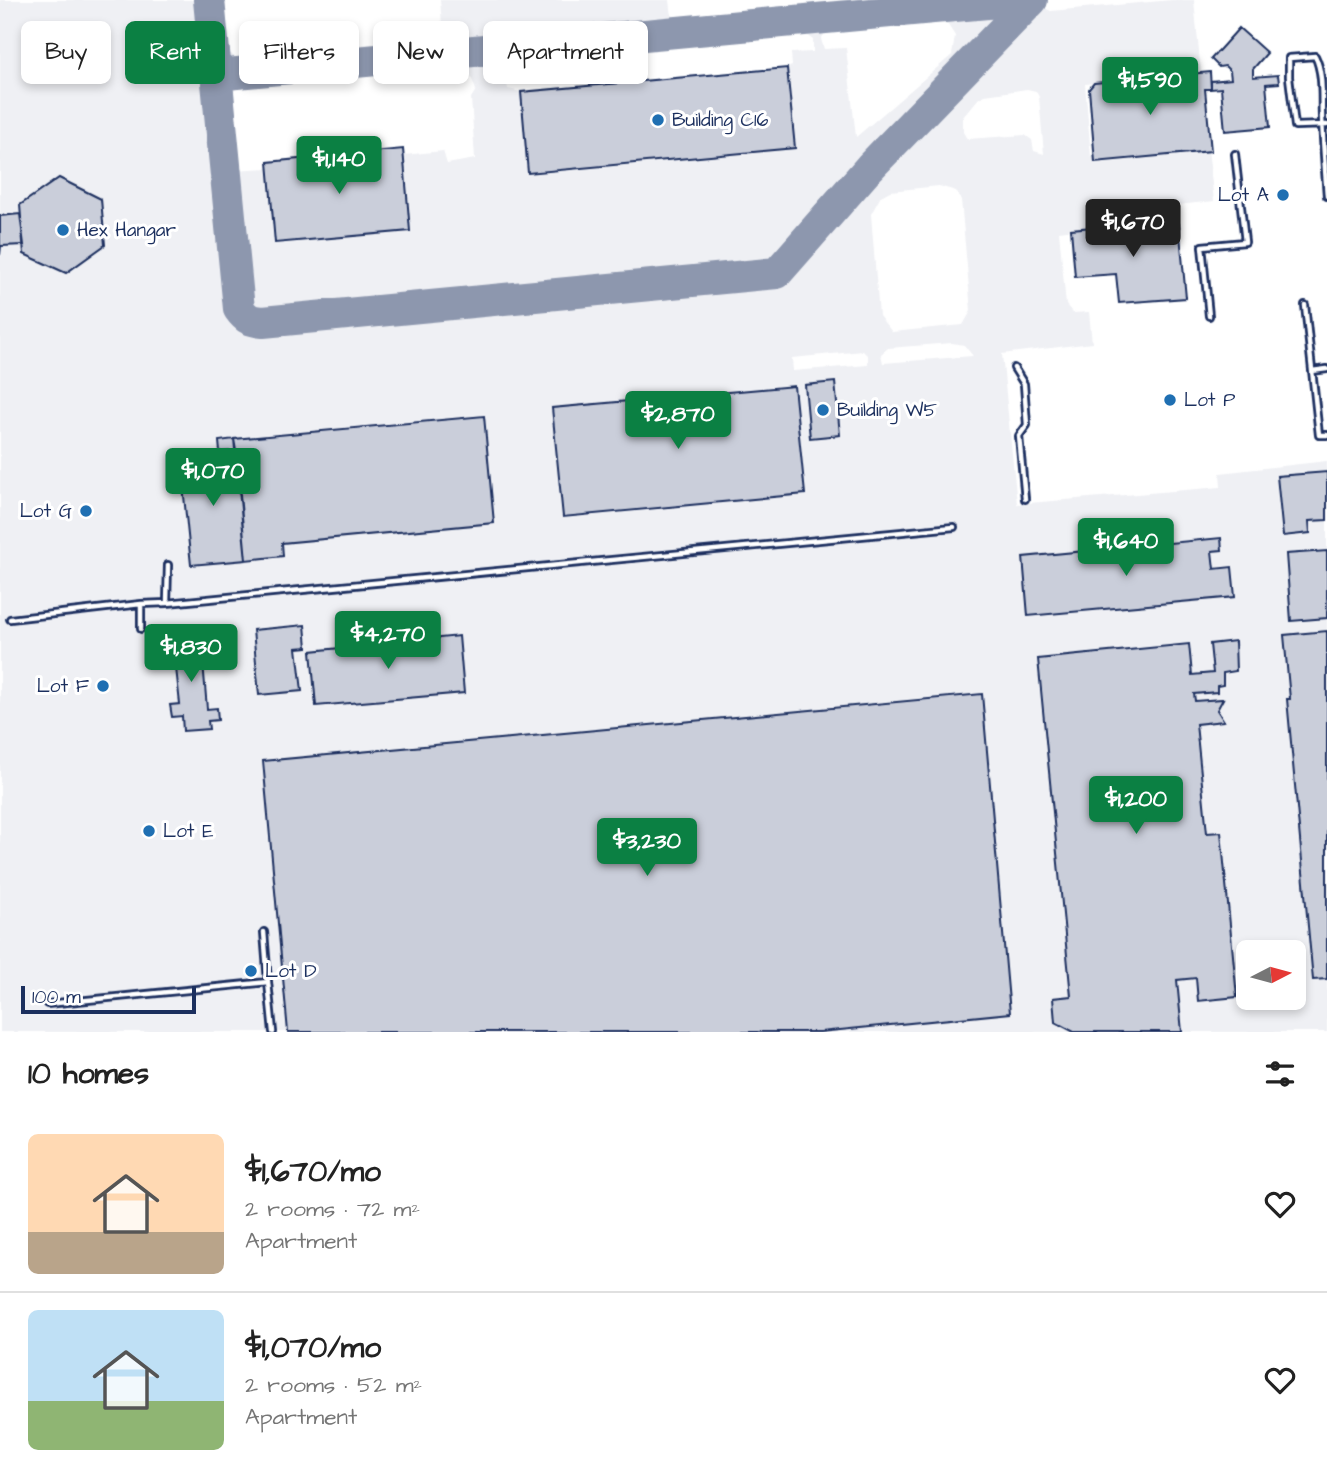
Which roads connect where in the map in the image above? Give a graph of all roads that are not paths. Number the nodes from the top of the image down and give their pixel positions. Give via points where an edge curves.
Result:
1 (1325, 125) edge
2 (1235, 154) dead end
3 (1327, 196) edge
4 (1305, 305) dead end
5 (1209, 316) dead end
6 (1014, 368) dead end
7 (1327, 369) edge
8 (1312, 371) junction
9 (1327, 435) edge
10 (1025, 499) dead end
11 (954, 527) dead end
12 (168, 565) dead end
13 (167, 603) junction
14 (141, 604) junction
15 (10, 619) dead end
16 (141, 629) dead end
17 (264, 932) dead end
18 (268, 982) junction
19 (47, 1004) dead end
20 (273, 1032) edge

1 - 1 lane via 1315,56 1289,58 1295,125
1 - 3 lane
2 - 5 lane via 1245,242 1202,246
4 - 8 lane
6 - 10 lane via 1024,384 1027,425 1019,436
7 - 8 lane
8 - 9 lane via 1319,435
11 - 13 lane
12 - 13 lane
13 - 14 lane
14 - 15 lane
14 - 16 lane
17 - 18 lane
18 - 19 lane
18 - 20 lane

